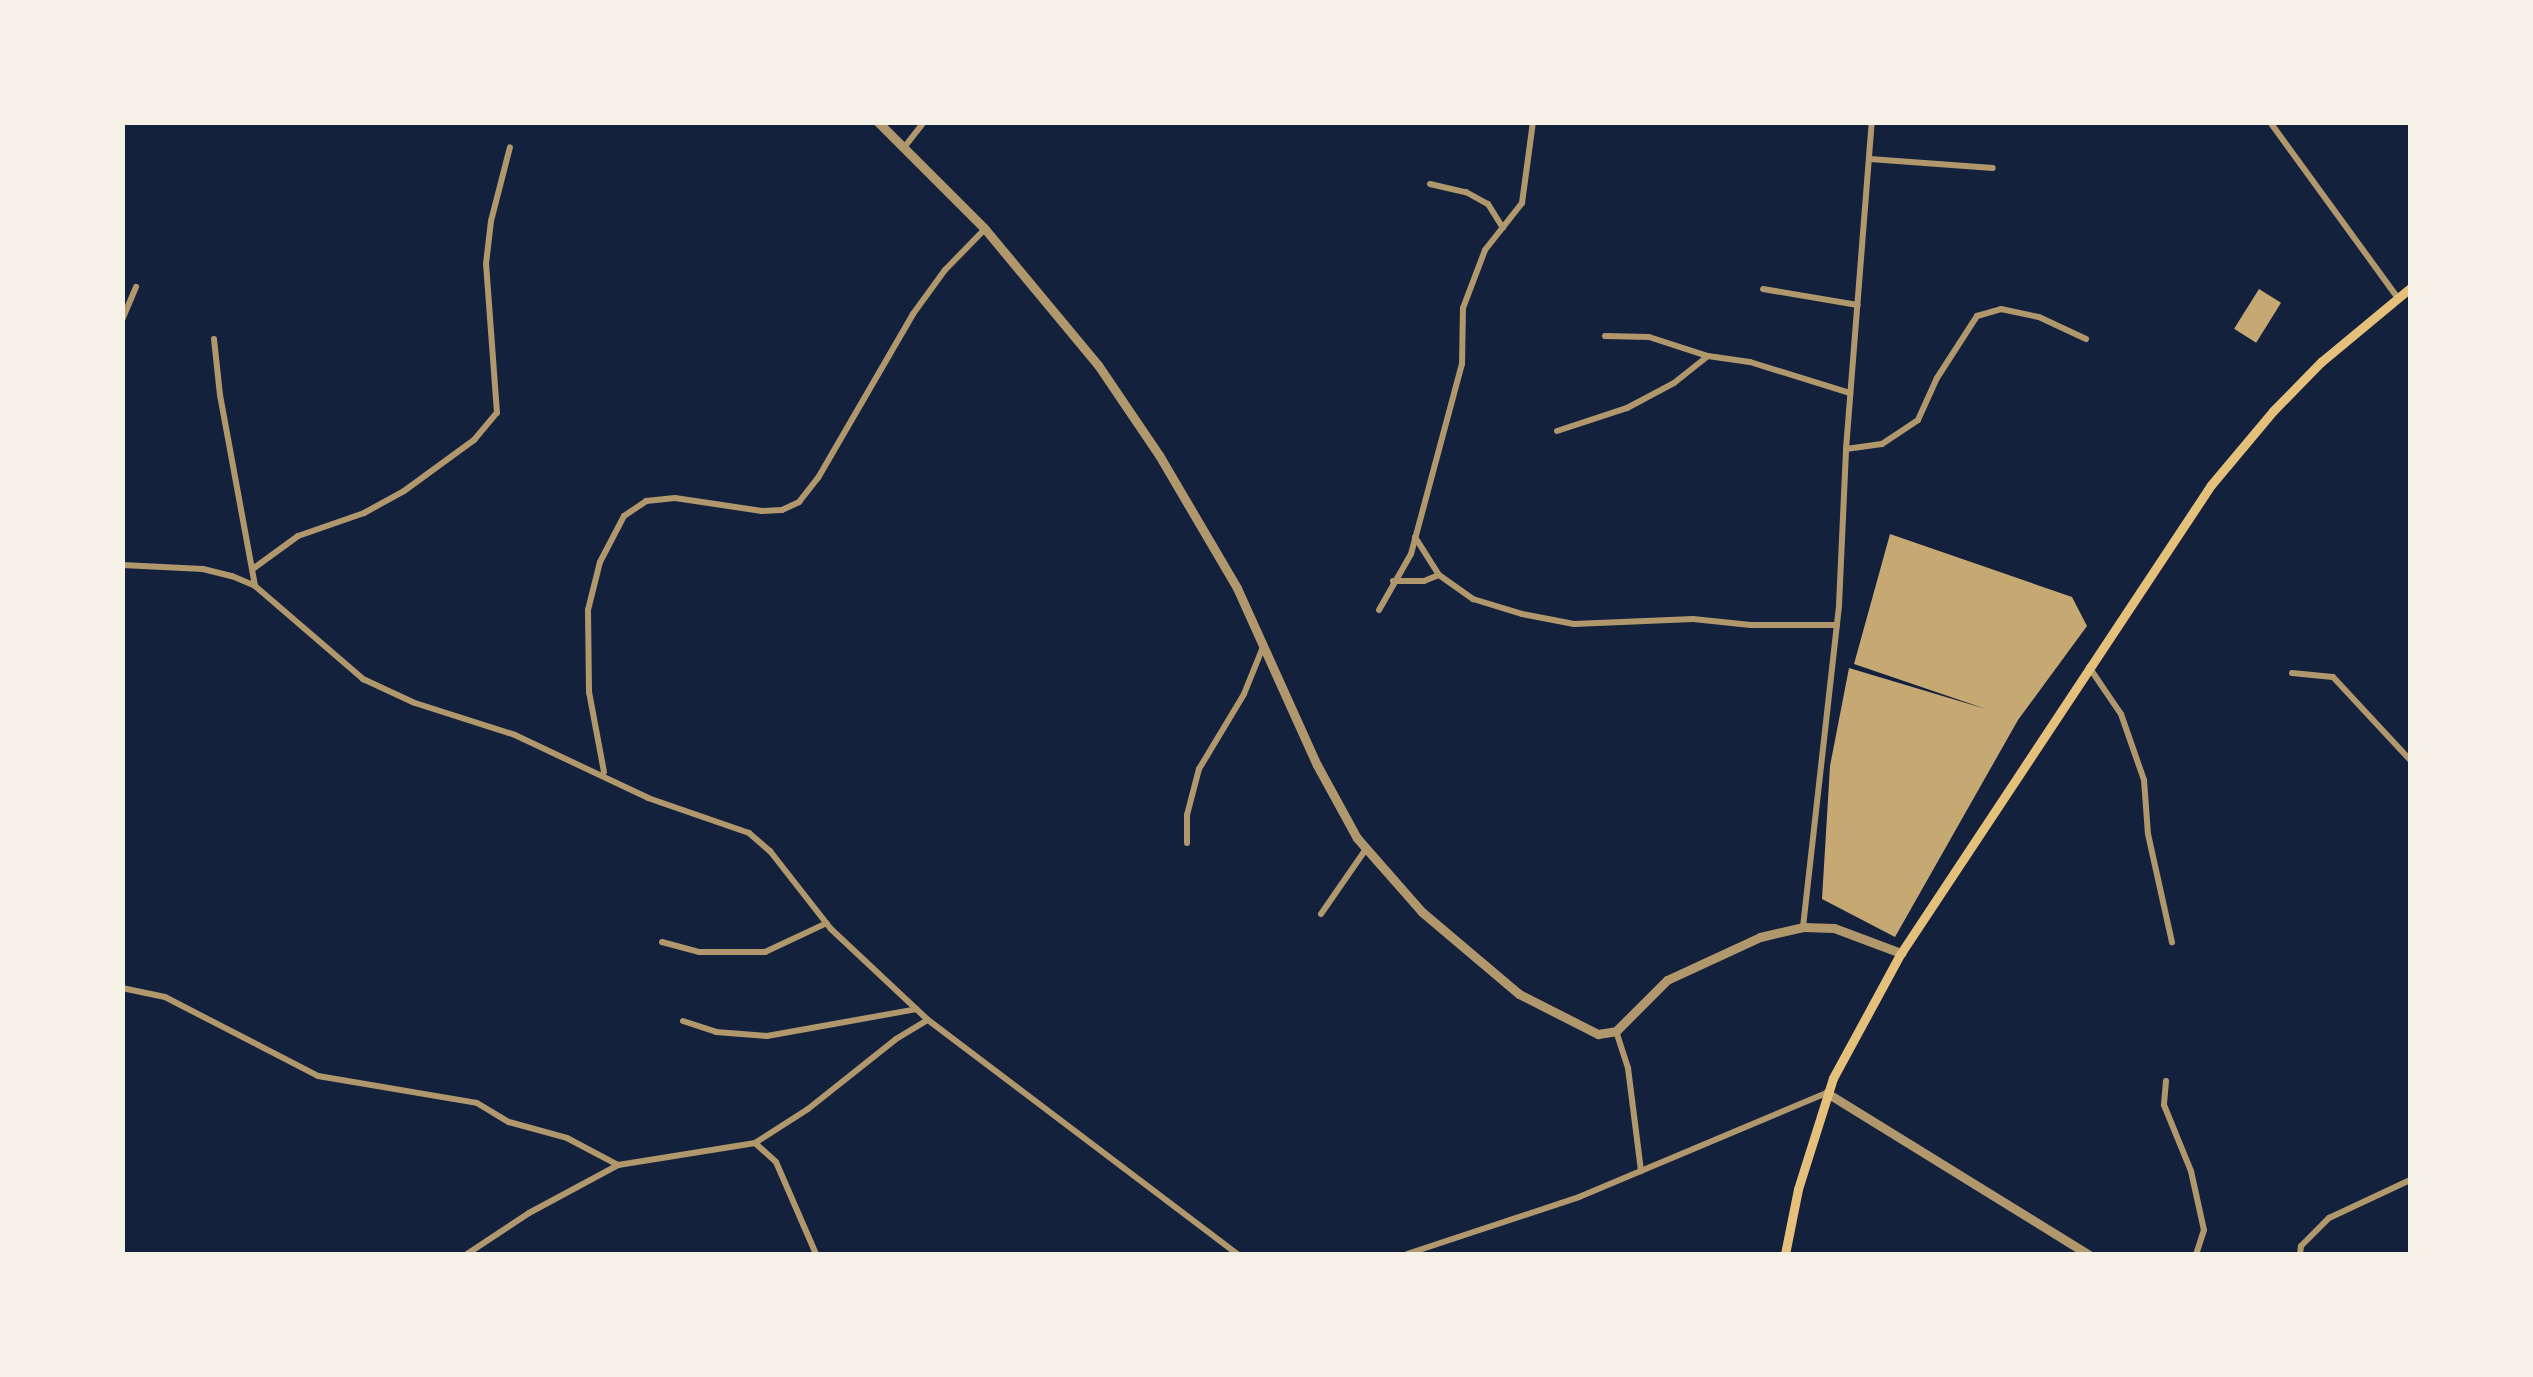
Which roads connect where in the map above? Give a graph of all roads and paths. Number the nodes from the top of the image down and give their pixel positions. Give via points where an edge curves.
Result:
1 (878, 122) edge
2 (924, 122) edge
3 (1533, 122) edge
4 (1872, 122) edge
5 (2270, 122) edge
6 (906, 145) junction
7 (510, 147) dead end
8 (1870, 158) junction
9 (1993, 168) dead end
10 (1430, 184) dead end
11 (1503, 228) junction
12 (985, 229) junction
13 (136, 287) dead end
14 (2410, 288) edge
15 (1764, 289) dead end
16 (2398, 298) junction
17 (1858, 305) junction
18 (122, 320) edge
19 (1604, 336) dead end
20 (2086, 338) dead end
21 (214, 339) dead end
22 (1708, 356) junction
23 (1850, 393) junction
24 (1557, 430) dead end
25 (1846, 449) junction
26 (1414, 536) junction
27 (122, 565) edge
28 (254, 568) junction
29 (1438, 575) junction
30 (1393, 581) junction
31 (255, 586) junction
32 (1379, 610) dead end
33 (1836, 624) junction
34 (1264, 646) junction
35 (2088, 666) junction
36 (2292, 673) dead end
37 (2410, 760) edge
38 (604, 773) junction
39 (1187, 844) dead end
40 (1366, 849) junction
41 (1321, 914) dead end
42 (827, 924) junction
43 (1802, 927) junction
44 (662, 942) dead end
45 (2172, 942) dead end
46 (1901, 953) junction
47 (122, 988) edge
48 (917, 1008) junction
49 (928, 1020) junction
50 (683, 1022) dead end
51 (1616, 1030) junction
52 (2166, 1081) dead end
53 (1827, 1093) junction
54 (756, 1142) junction
55 (618, 1165) junction
56 (1642, 1171) junction
57 (2410, 1180) edge
58 (467, 1254) edge
59 (816, 1254) edge
60 (1237, 1254) edge
61 (1407, 1254) edge
62 (1785, 1254) edge
63 (2088, 1254) edge
64 (2196, 1254) edge
65 (2300, 1254) edge

1 - 6 street
2 - 6 street
3 - 11 street via 1522,203
4 - 8 street
5 - 16 street
6 - 12 street
7 - 28 street via 486,264 497,413 474,440 404,490 364,513 298,536
8 - 9 street
8 - 17 street
10 - 11 street via 1488,204
11 - 26 street via 1486,250 1463,308 1462,364
12 - 34 street via 1098,365 1160,454
12 - 38 street via 913,314 799,502 762,511 675,498 646,501 612,532 588,610 585,654
13 - 18 street
14 - 16 main road
15 - 17 street
16 - 35 main road via 2273,411 2211,485
17 - 23 street
19 - 22 street via 1649,337
20 - 25 street via 2000,309 1977,316 1918,420 1882,444
21 - 28 street
22 - 23 street
22 - 24 street via 1626,408
23 - 25 street
25 - 33 street
26 - 29 street
26 - 30 street
27 - 31 street via 203,569
28 - 31 street
29 - 30 street
29 - 33 street via 1473,599 1574,624 1693,618
30 - 32 street
31 - 38 street via 363,679
33 - 43 street
34 - 39 street via 1199,769
34 - 40 street via 1323,777
35 - 45 street via 2121,714 2144,780 2148,834
35 - 46 main road
36 - 37 street via 2333,677
38 - 42 street via 648,798 749,833
40 - 41 street
40 - 51 street via 1422,912 1519,994 1598,1034
42 - 44 street via 765,952 700,952
42 - 48 street
43 - 46 street via 1834,928
43 - 51 street via 1690,967 1667,980
46 - 53 main road
47 - 55 street via 165,996 318,1076 478,1103
48 - 49 street
48 - 50 street via 767,1036
49 - 54 street
49 - 60 street
51 - 56 street
52 - 64 street via 2164,1105 2192,1172 2204,1230
53 - 56 street
53 - 62 main road
53 - 63 street
54 - 55 street
54 - 59 street via 776,1162
55 - 58 street
56 - 61 street
57 - 65 street via 2330,1218

